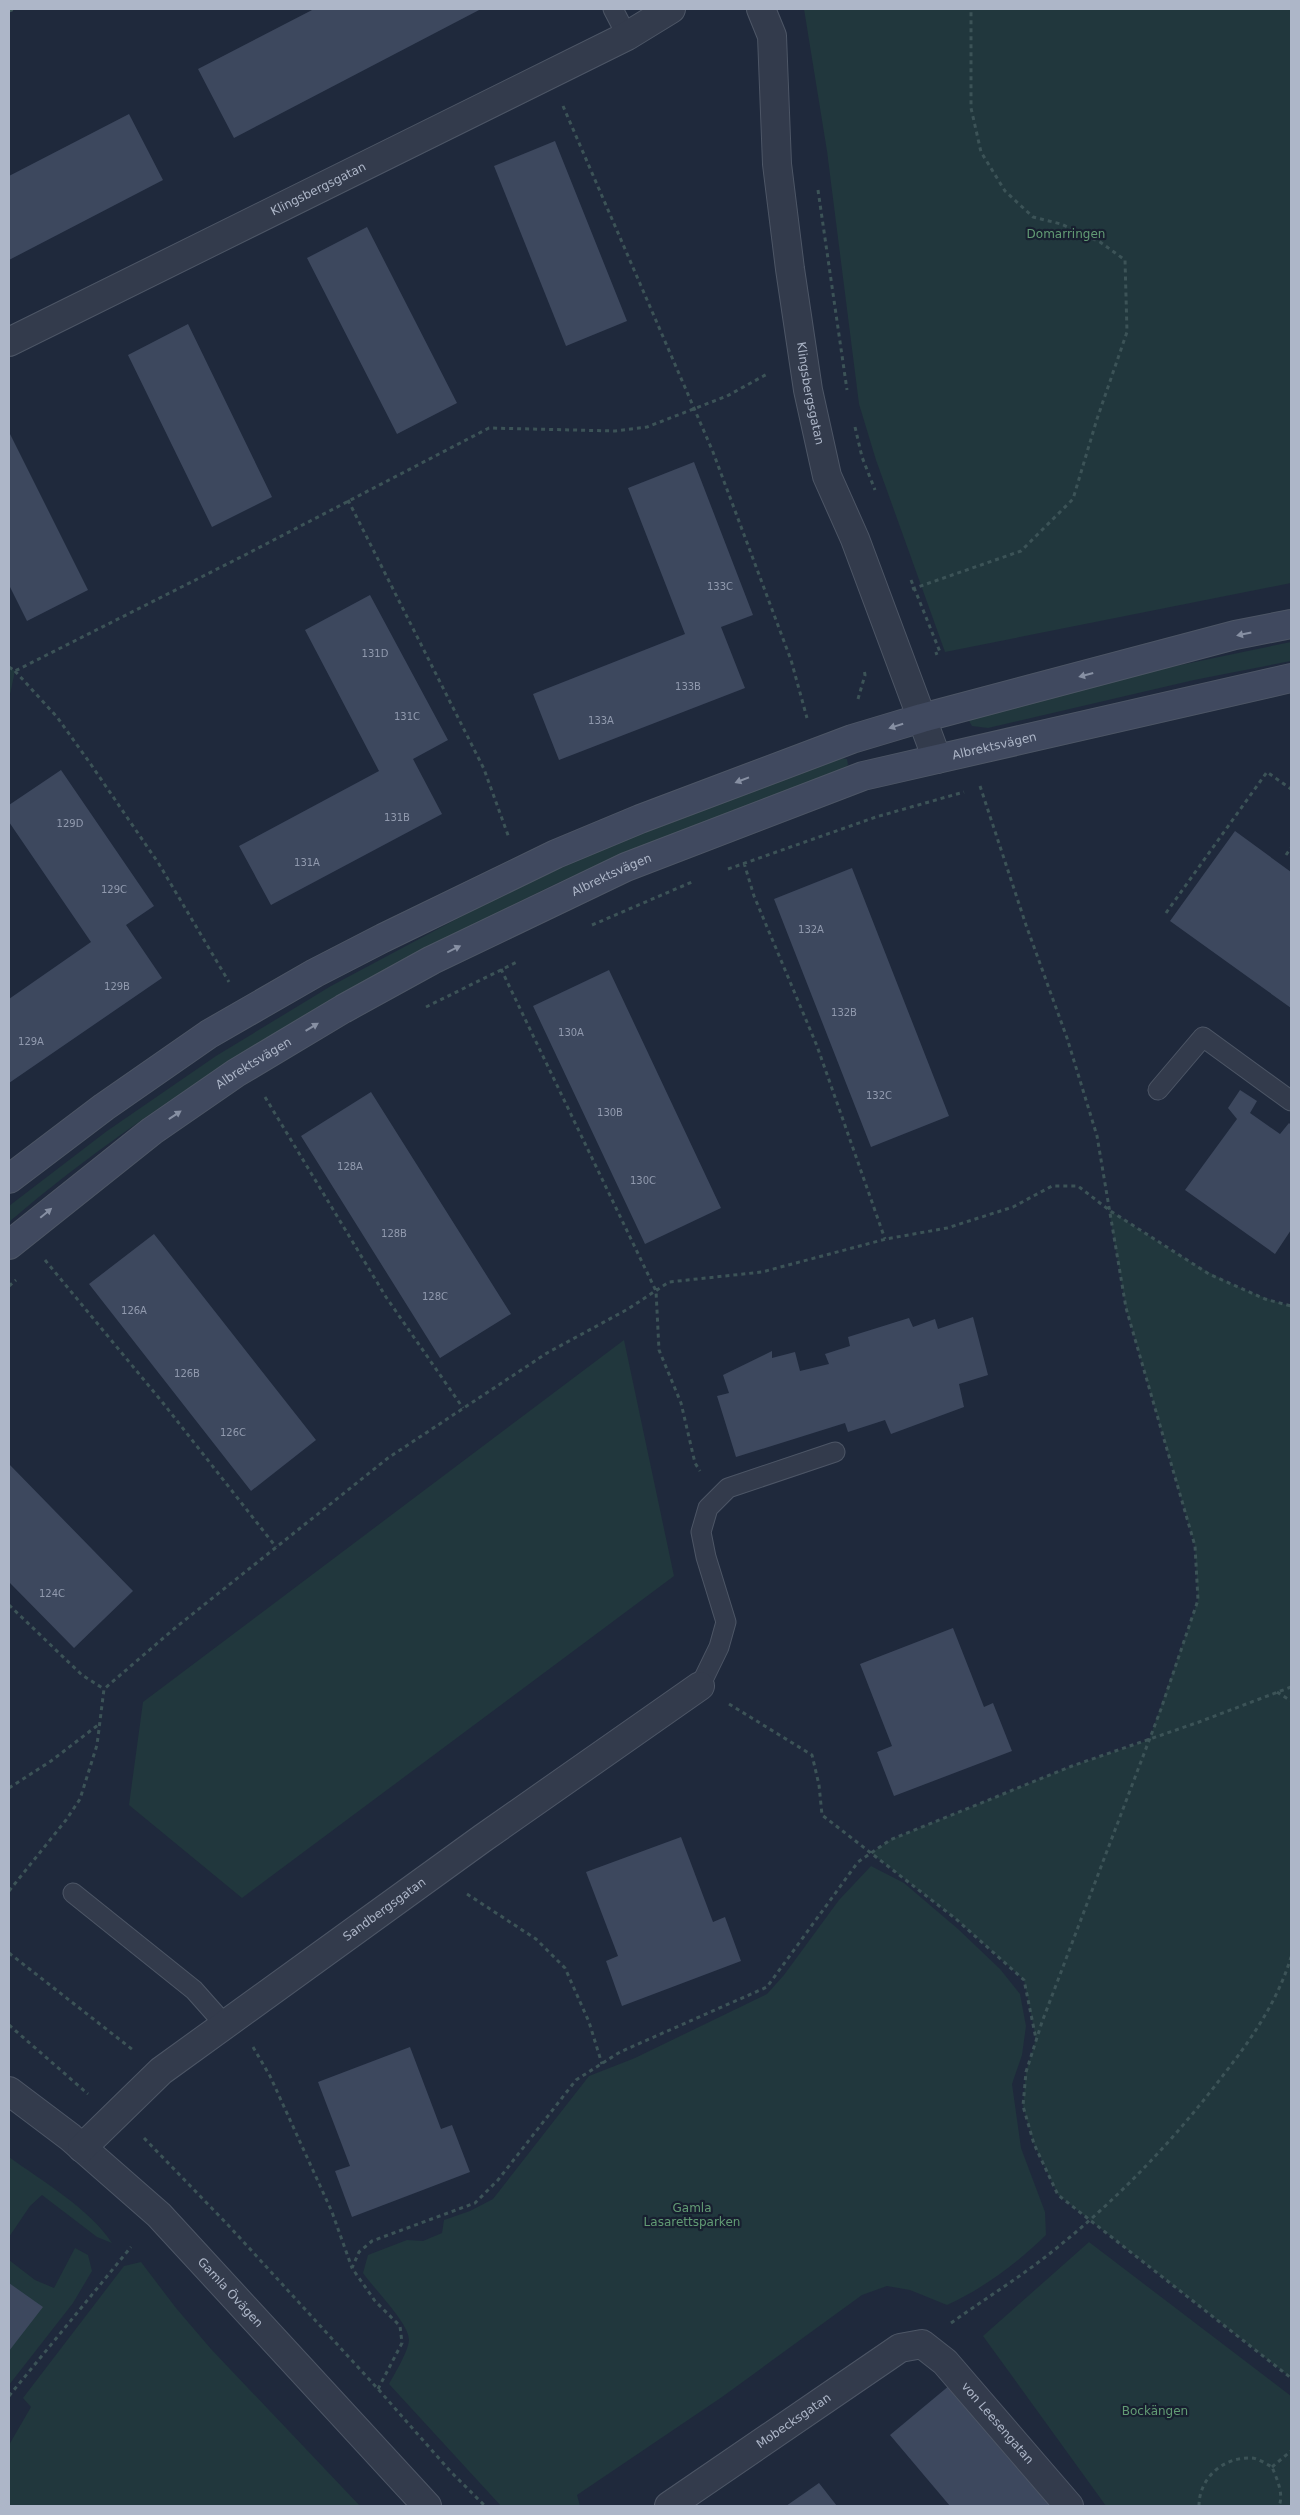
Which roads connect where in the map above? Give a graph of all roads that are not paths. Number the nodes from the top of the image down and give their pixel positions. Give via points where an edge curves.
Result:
1 (614, 9) edge
2 (671, 9) edge
3 (761, 9) edge
4 (628, 36) junction
5 (9, 342) edge
6 (1291, 624) edge
7 (1291, 678) edge
8 (922, 718) junction
9 (937, 759) junction
10 (1158, 1090) dead end
11 (1291, 1101) edge
12 (9, 1179) edge
13 (9, 1245) edge
14 (835, 1452) dead end
15 (710, 1692) joint
16 (73, 1893) dead end
17 (226, 2026) junction
18 (11, 2091) edge
19 (82, 2148) junction
20 (922, 2344) joint
21 (427, 2506) edge
22 (669, 2506) edge
23 (1069, 2506) edge

1 - 4 lane
2 - 4 street, Klingsbergsgatan
3 - 8 street, Klingsbergsgatan via 772,36 777,164 808,390 827,476 855,540
4 - 5 street, Klingsbergsgatan
6 -> 8 main road via 1235,635
7 - 9 main road, Albrektsvägen
8 - 9 street, Klingsbergsgatan
8 -> 12 main road via 852,739 640,819 556,854 383,938 209,1034 104,1107
13 -> 9 main road, Albrektsvägen via 152,1131 229,1079 343,1009 432,960 626,867 864,776
10 - 11 lane via 1203,1037
14 - 15 lane via 728,1488 708,1508 701,1532 726,1622
15 - 17 street, Sandbergsgatan via 483,1838
16 - 17 lane via 194,1990
17 - 19 street, Sandbergsgatan via 161,2071
18 - 19 street, Gamla Övägen
19 - 21 street, Gamla Övägen via 159,2215
20 - 22 street, Mobecksgatan via 900,2348
20 - 23 street, von Leesengatan via 945,2362

